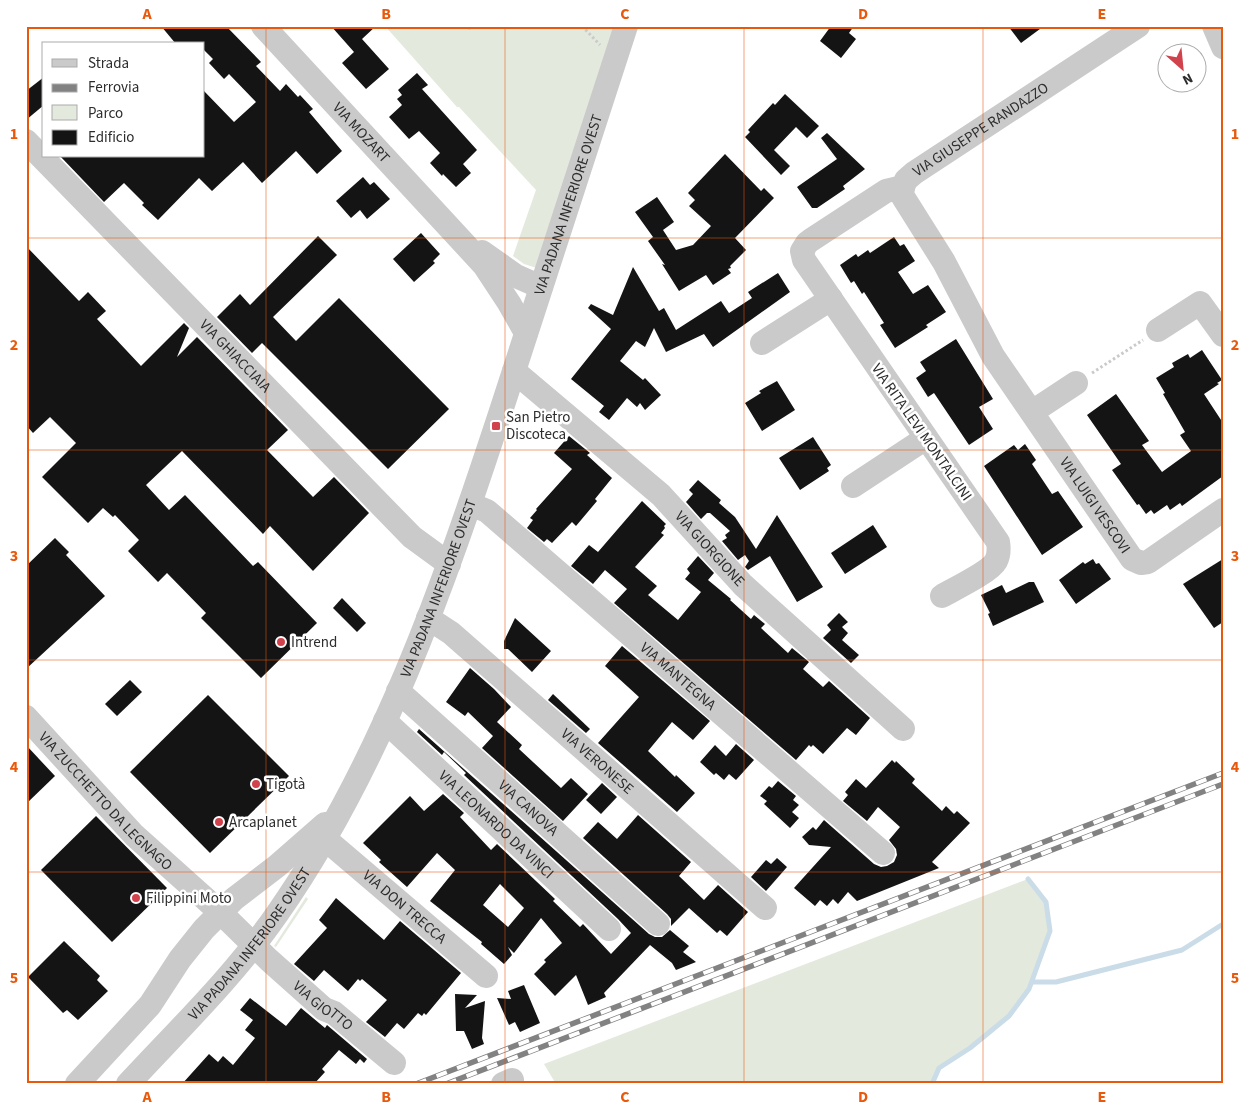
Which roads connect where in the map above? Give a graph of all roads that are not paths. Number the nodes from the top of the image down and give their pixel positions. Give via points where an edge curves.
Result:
1 (263, 26) edge
2 (626, 26) edge
3 (1138, 26) edge
4 (1214, 26) edge
5 (1223, 47) edge
6 (26, 141) edge
7 (42, 157) edge
8 (43, 158) edge
9 (903, 187) junction
10 (460, 237) junction
11 (802, 251) joint
12 (541, 287) junction
13 (831, 299) junction
14 (1158, 330) road end
15 (526, 333) junction
16 (1223, 334) edge
17 (762, 343) dead end
18 (514, 370) junction
19 (1076, 383) road end
20 (1032, 412) junction
21 (926, 438) junction
22 (853, 486) dead end
23 (470, 504) junction
24 (1223, 510) edge
25 (449, 564) junction
26 (942, 596) dead end
27 (428, 618) junction
28 (398, 691) junction
29 (26, 717) edge
30 (385, 721) junction
31 (903, 729) dead end
32 (338, 813) junction
33 (324, 838) junction
34 (883, 853) dead end
35 (765, 908) dead end
36 (220, 912) junction
37 (658, 924) dead end
38 (609, 929) dead end
39 (253, 945) junction
40 (486, 976) dead end
41 (394, 1063) dead end
42 (77, 1084) edge
43 (128, 1084) edge

1 - 10 street, VIA MOZART
2 - 12 street, VIA PADANA INFERIORE OVEST
3 - 9 street, VIA GIUSEPPE RANDAZZO via 914,173
4 - 5 street
6 - 7 street, VIA GHIACCIAIA
8 - 25 street, VIA GHIACCIAIA via 412,537
9 - 11 street, VIA GIUSEPPE RANDAZZO via 886,191 807,243
9 - 20 street, VIA LUIGI VESCOVI via 902,195 944,262 992,356
10 - 12 street, VIA MOZART via 516,276
10 - 15 street, VIA MOZART via 494,279
11 - 13 street, VIA RITA LEVI MONTALCINI via 804,260
12 - 15 street, VIA PADANA INFERIORE OVEST
13 - 17 street
13 - 21 street, VIA RITA LEVI MONTALCINI
14 - 16 street via 1200,303
15 - 18 street, VIA PADANA INFERIORE OVEST
18 - 23 street, VIA PADANA INFERIORE OVEST
18 - 31 street, VIA GIORGIONE via 662,495 743,585
19 - 20 street
20 - 24 street, VIA LUIGI VESCOVI via 1136,562 1148,562
21 - 22 street
21 - 26 street, VIA RITA LEVI MONTALCINI via 998,542 999,550 990,568
23 - 25 street, VIA PADANA INFERIORE OVEST
23 - 34 street, VIA MANTEGNA via 490,513
25 - 27 street, VIA PADANA INFERIORE OVEST
27 - 28 street, VIA PADANA INFERIORE OVEST
27 - 35 street, VIA VERONESE via 451,633
28 - 30 street, VIA PADANA INFERIORE OVEST
28 - 37 street, VIA CANOVA
29 - 36 street, VIA ZUCCHETTO DA LEGNAGO via 134,836
30 - 32 street, VIA PADANA INFERIORE OVEST
30 - 38 street, VIA LEONARDO DA VINCI
32 - 33 street, VIA PADANA INFERIORE OVEST
32 - 36 street
33 - 39 street, VIA PADANA INFERIORE OVEST via 280,909
33 - 40 street, VIA DON TRECCA
36 - 39 street, VIA ZUCCHETTO DA LEGNAGO
36 - 42 street via 180,959 150,1005
39 - 41 street, VIA GIOTTO via 324,1009 334,1013
39 - 43 street, VIA PADANA INFERIORE OVEST

